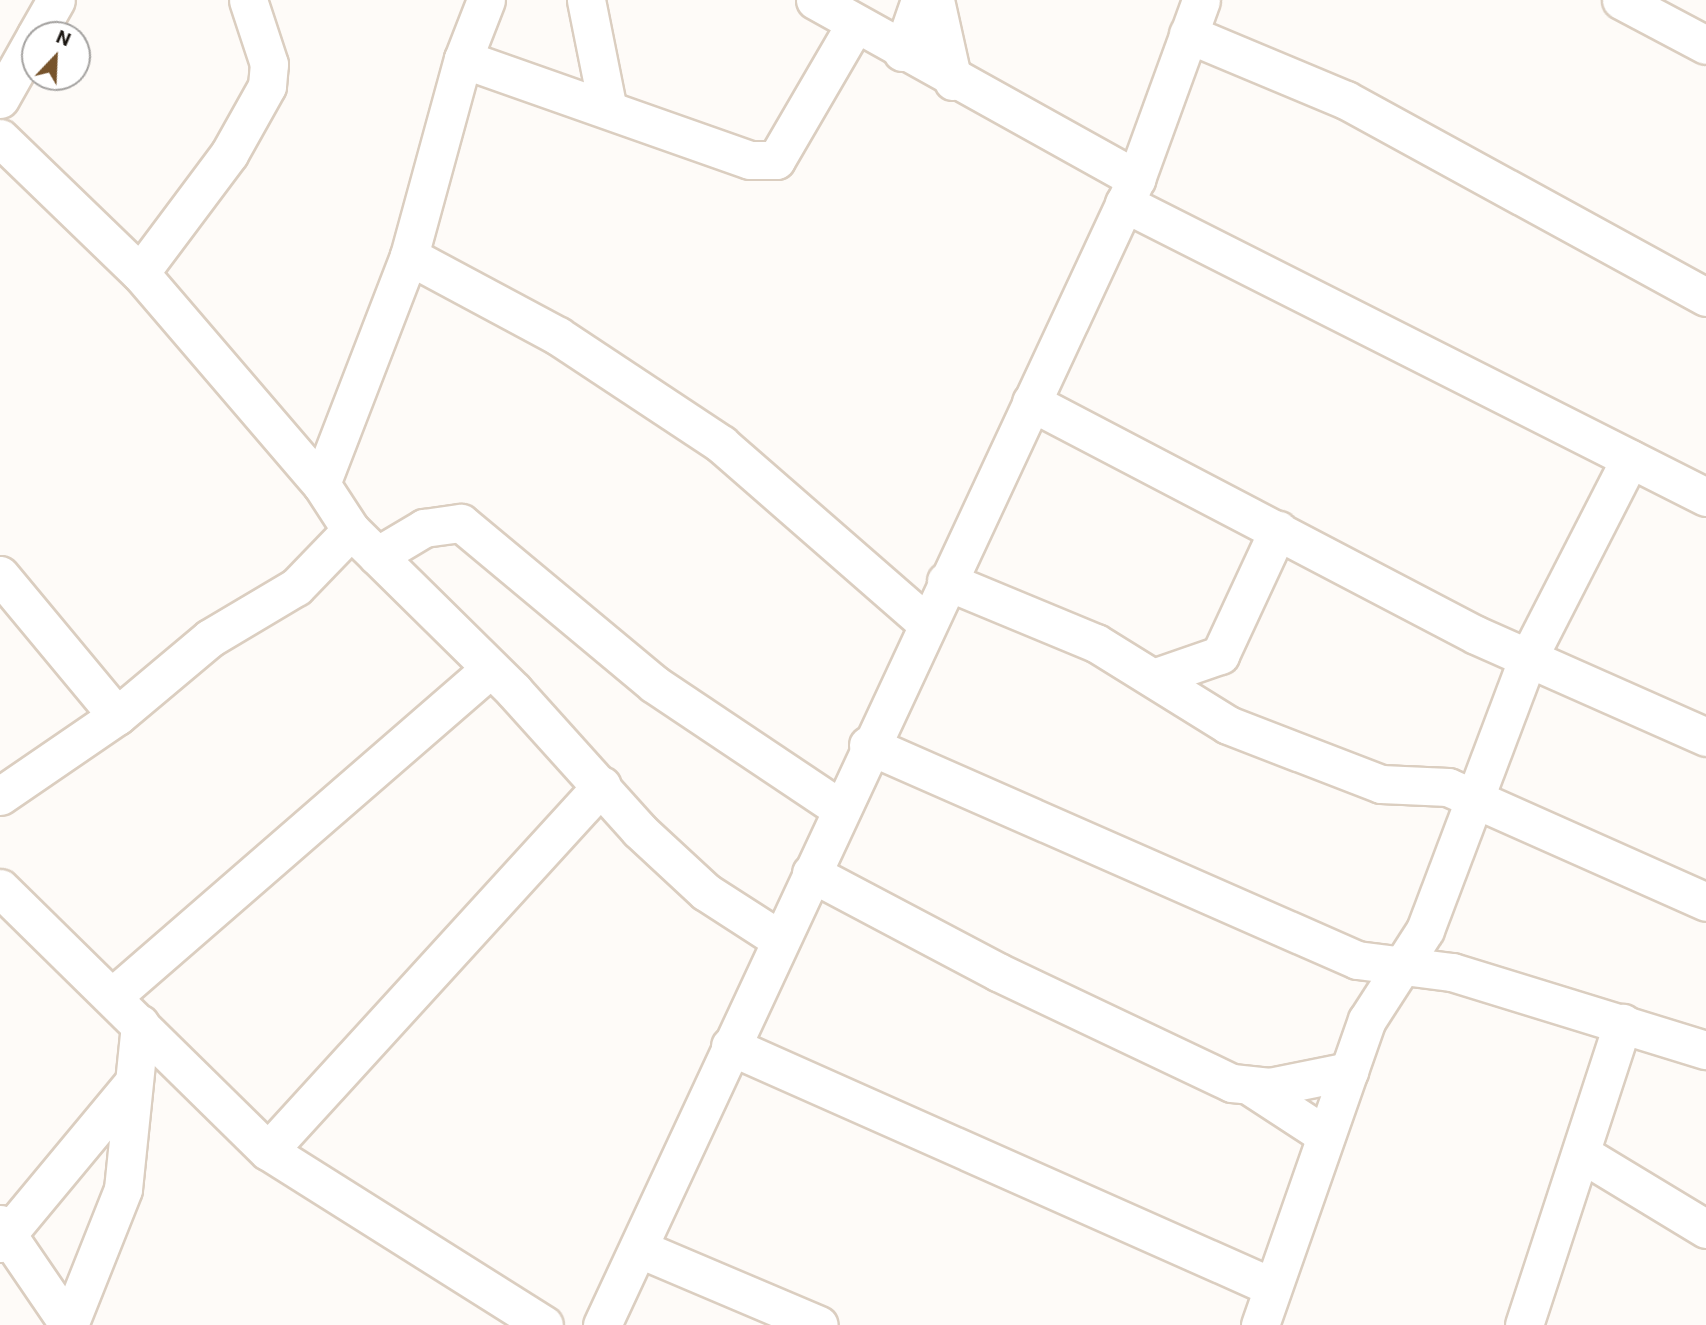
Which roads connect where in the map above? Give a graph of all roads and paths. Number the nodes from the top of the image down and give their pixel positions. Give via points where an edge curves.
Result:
1 (56, 0) edge
2 (248, 0) edge
3 (486, 0) edge
4 (586, 0) edge
5 (815, 0) edge
6 (920, 0) edge
7 (935, 0) edge
8 (1201, 0) edge
9 (1620, 0) edge
10 (44, 21) edge
11 (855, 24) junction
12 (1188, 34) junction
13 (1706, 45) edge
14 (902, 52) junction
15 (463, 59) junction
16 (21, 62) edge
17 (953, 81) junction
18 (0, 99) edge
19 (607, 106) junction
20 (5, 153) edge
21 (1130, 191) junction
22 (409, 256) junction
23 (141, 273) junction
24 (1706, 297) edge
25 (1031, 402) junction
26 (1630, 459) junction
27 (321, 484) junction
28 (1706, 497) edge
29 (351, 530) junction
30 (1278, 530) junction
31 (377, 556) junction
32 (0, 575) edge
33 (946, 581) junction
34 (926, 624) junction
35 (1527, 660) junction
36 (490, 669) junction
37 (1156, 677) junction
38 (117, 716) junction
39 (1706, 737) edge
40 (868, 745) junction
41 (602, 785) junction
42 (0, 796) edge
43 (1471, 797) junction
44 (841, 809) junction
45 (811, 873) junction
46 (0, 888) edge
47 (1706, 902) edge
48 (1425, 930) junction
49 (779, 939) junction
50 (1357, 960) junction
51 (1405, 970) junction
52 (1452, 972) junction
53 (112, 997) junction
54 (1367, 1020) junction
55 (1622, 1023) junction
56 (139, 1024) junction
57 (730, 1046) junction
58 (1706, 1050) edge
59 (1349, 1071) junction
60 (133, 1083) junction
61 (1253, 1088) junction
62 (1325, 1135) junction
63 (268, 1151) junction
64 (1584, 1155) junction
65 (1706, 1229) edge
66 (3, 1234) edge
67 (640, 1249) junction
68 (1270, 1286) junction
69 (69, 1325) edge
70 (544, 1325) edge
71 (602, 1325) edge
72 (819, 1325) edge
73 (1260, 1325) edge
74 (1524, 1325) edge

1 - 10 street
2 - 23 street via 270,64 267,86 229,153
3 - 15 street
4 - 19 street
5 - 11 street
6 - 14 street
7 - 17 street
8 - 12 street
9 - 13 street
11 - 14 street
11 - 19 street via 776,160 750,160
12 - 21 street
12 - 24 street via 1346,100
14 - 17 street
15 - 19 street
15 - 22 street
16 - 18 street
17 - 21 street
20 - 23 street
21 - 25 street
21 - 26 street
22 - 27 street
22 - 34 street via 558,336 721,444
23 - 27 street
25 - 30 street
25 - 33 street
26 - 28 street
26 - 35 street
27 - 29 street
29 - 31 street
29 - 38 street via 296,587 210,638
30 - 35 street
30 - 37 street via 1220,655
31 - 36 street
31 - 44 street via 424,528 461,523 654,684
32 - 38 street
33 - 34 street
33 - 37 street via 1096,643
34 - 40 street
35 - 39 street
35 - 43 street
36 - 41 street
36 - 53 street
37 - 43 street via 1228,725 1381,784 1448,787
38 - 42 street
40 - 44 street
40 - 50 street
41 - 49 street via 682,874
41 - 63 street
43 - 47 street
43 - 48 street
44 - 45 street
45 - 49 street
45 - 61 street via 1022,984 1200,1070
46 - 53 street
48 - 51 street
48 - 52 street
49 - 57 street
50 - 51 street
50 - 54 street
51 - 52 street
51 - 54 street
52 - 55 street
53 - 56 street
54 - 59 street
55 - 58 street
55 - 64 street
56 - 60 street
56 - 63 street
57 - 67 street
57 - 68 street
59 - 61 street
59 - 62 street
60 - 66 street
60 - 69 street via 123,1189
61 - 62 street
62 - 68 street
63 - 70 street
64 - 65 street
64 - 74 street
66 - 69 street
67 - 71 street
67 - 72 street
68 - 73 street

